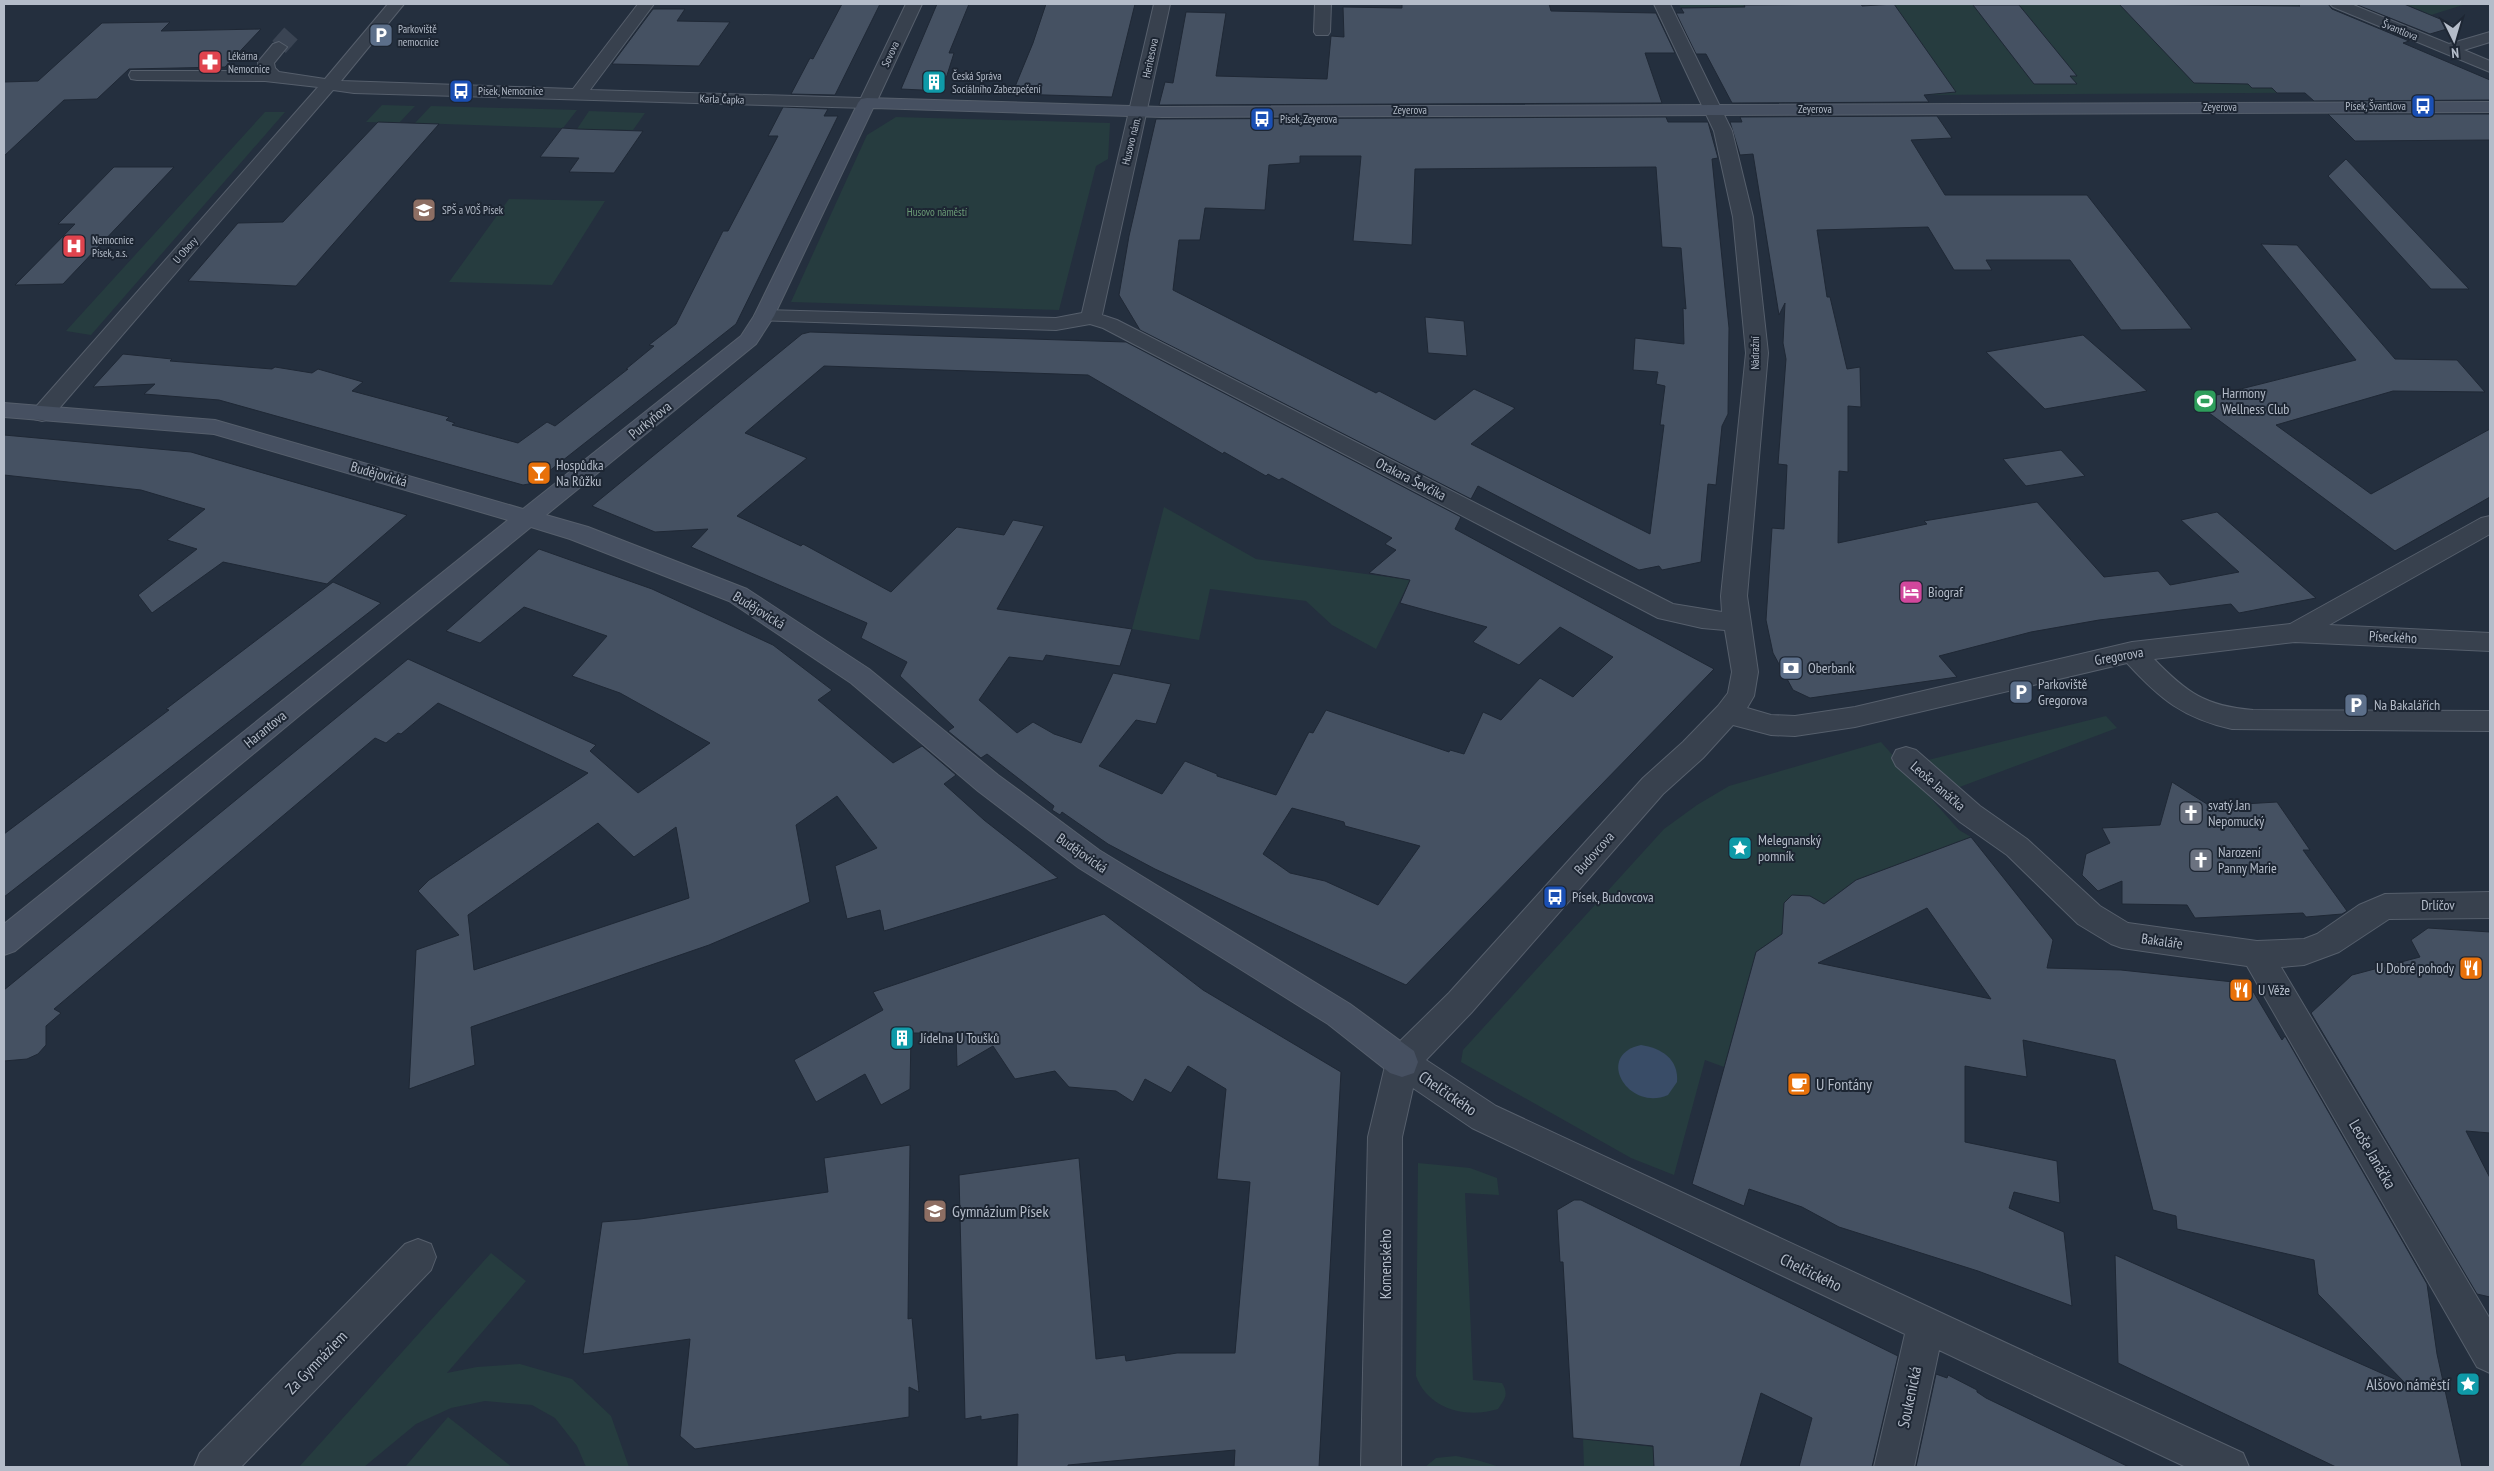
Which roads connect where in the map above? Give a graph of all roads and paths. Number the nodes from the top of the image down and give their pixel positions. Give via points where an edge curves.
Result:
1 (396, 4) edge
2 (646, 4) edge
3 (914, 4) edge
4 (1162, 4) edge
5 (1324, 4) edge
6 (1662, 4) edge
7 (2338, 4) edge
8 (1322, 32) dead end
9 (2490, 37) edge
10 (279, 48) tunnel mouth
11 (2451, 49) junction
12 (2490, 68) edge
13 (137, 75) dead end
14 (275, 77) junction
15 (328, 86) junction
16 (578, 94) junction
17 (867, 103) junction
18 (2490, 107) edge
19 (1714, 109) junction
20 (1139, 111) junction
21 (764, 316) junction
22 (1091, 318) junction
23 (4, 410) edge
24 (42, 414) junction
25 (529, 518) junction
26 (2490, 524) edge
27 (1736, 622) junction
28 (2295, 632) junction
29 (2490, 642) edge
30 (2132, 652) junction
31 (1728, 713) junction
32 (2490, 722) edge
33 (1906, 758) dead end
34 (1970, 814) joint
35 (2490, 905) edge
36 (2385, 907) joint
37 (4, 942) edge
38 (2256, 954) junction
39 (1402, 1062) junction
40 (418, 1257) dead end
41 (1925, 1326) junction
42 (2490, 1354) edge
43 (214, 1467) edge
44 (1381, 1467) edge
45 (1894, 1467) edge
46 (2229, 1467) edge

1 - 15 street
2 - 16 street
3 - 17 street, Sovova
4 - 20 street, Heritesova
5 - 8 street
6 - 19 street, Nádražní
7 - 11 street, Švantlova
9 - 11 street
10 - 14 street via 266,62 267,70
11 - 12 street, Švantlova
13 - 14 street, Karla Čapka
14 - 15 street, Karla Čapka via 307,79
15 - 16 street, Karla Čapka
15 - 24 street, U Obory
16 - 17 street, Karla Čapka
17 - 20 street, Husovo nám.
17 - 21 street
18 - 19 street, Zeyerova
19 - 20 street, Zeyerova
19 - 27 street, Nádražní via 1723,130 1743,217 1757,353 1734,596
20 - 22 street, Husovo nám.
21 - 22 street via 1056,324
21 - 25 street, Purkyňova via 749,340
22 - 27 street, Otakara Ševčíka via 1110,324 1667,612
23 - 24 street, Budějovická
24 - 25 street, Budějovická via 215,427
25 - 37 street, Harantova
25 - 39 street, Budějovická via 579,533 738,595 860,676 988,783 1088,859 1339,1014
26 - 28 street, Gregorova
27 - 31 street, Nádražní via 1745,672 1741,696
28 - 29 street, Píseckého
28 - 30 street, Gregorova
30 - 31 street, Gregorova via 1856,717 1804,725 1771,725
30 - 32 street via 2164,687 2182,701 2200,712 2218,717
31 - 39 street, Budovcova via 1653,786 1460,1003
33 - 34 street, Leoše Janáčka
34 - 38 street, Bakaláře via 2018,847 2089,916 2113,930 2138,938
35 - 36 street, Drlíčov via 2404,904
36 - 38 street, Bakaláře via 2317,948
38 - 42 street, Leoše Janáčka
39 - 41 street, Chelčického via 1484,1117
39 - 44 street, Komenského via 1385,1136
40 - 43 street, Za Gymnáziem
41 - 45 street, Soukenická
41 - 46 street, Chelčického

